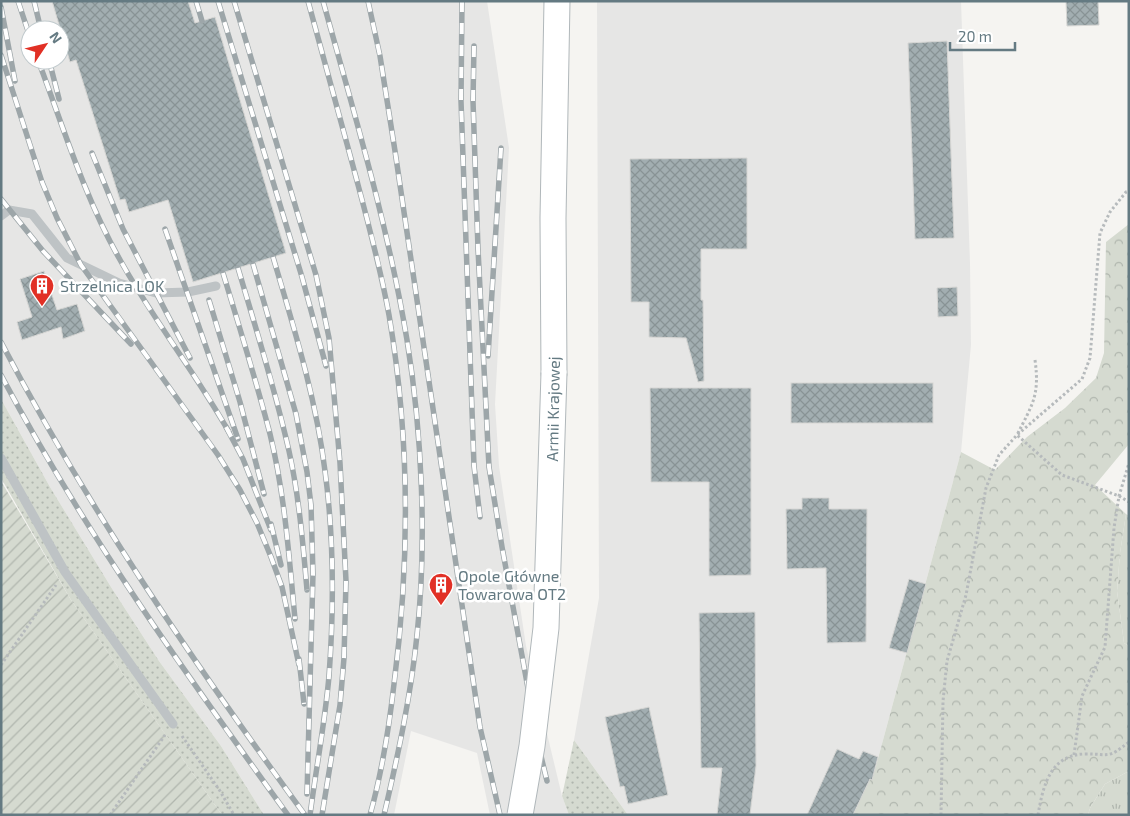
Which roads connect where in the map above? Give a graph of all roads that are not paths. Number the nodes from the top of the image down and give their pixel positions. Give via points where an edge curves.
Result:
1 (557, 1) edge
2 (1, 216) edge
3 (216, 286) dead end
4 (1, 458) edge
5 (173, 724) road end
6 (520, 815) edge

1 - 6 main road, Armii Krajowej, bridge via 554,373 546,628
2 - 3 lane via 9,210 32,214 67,258 137,289 164,293
4 - 5 lane via 65,572

